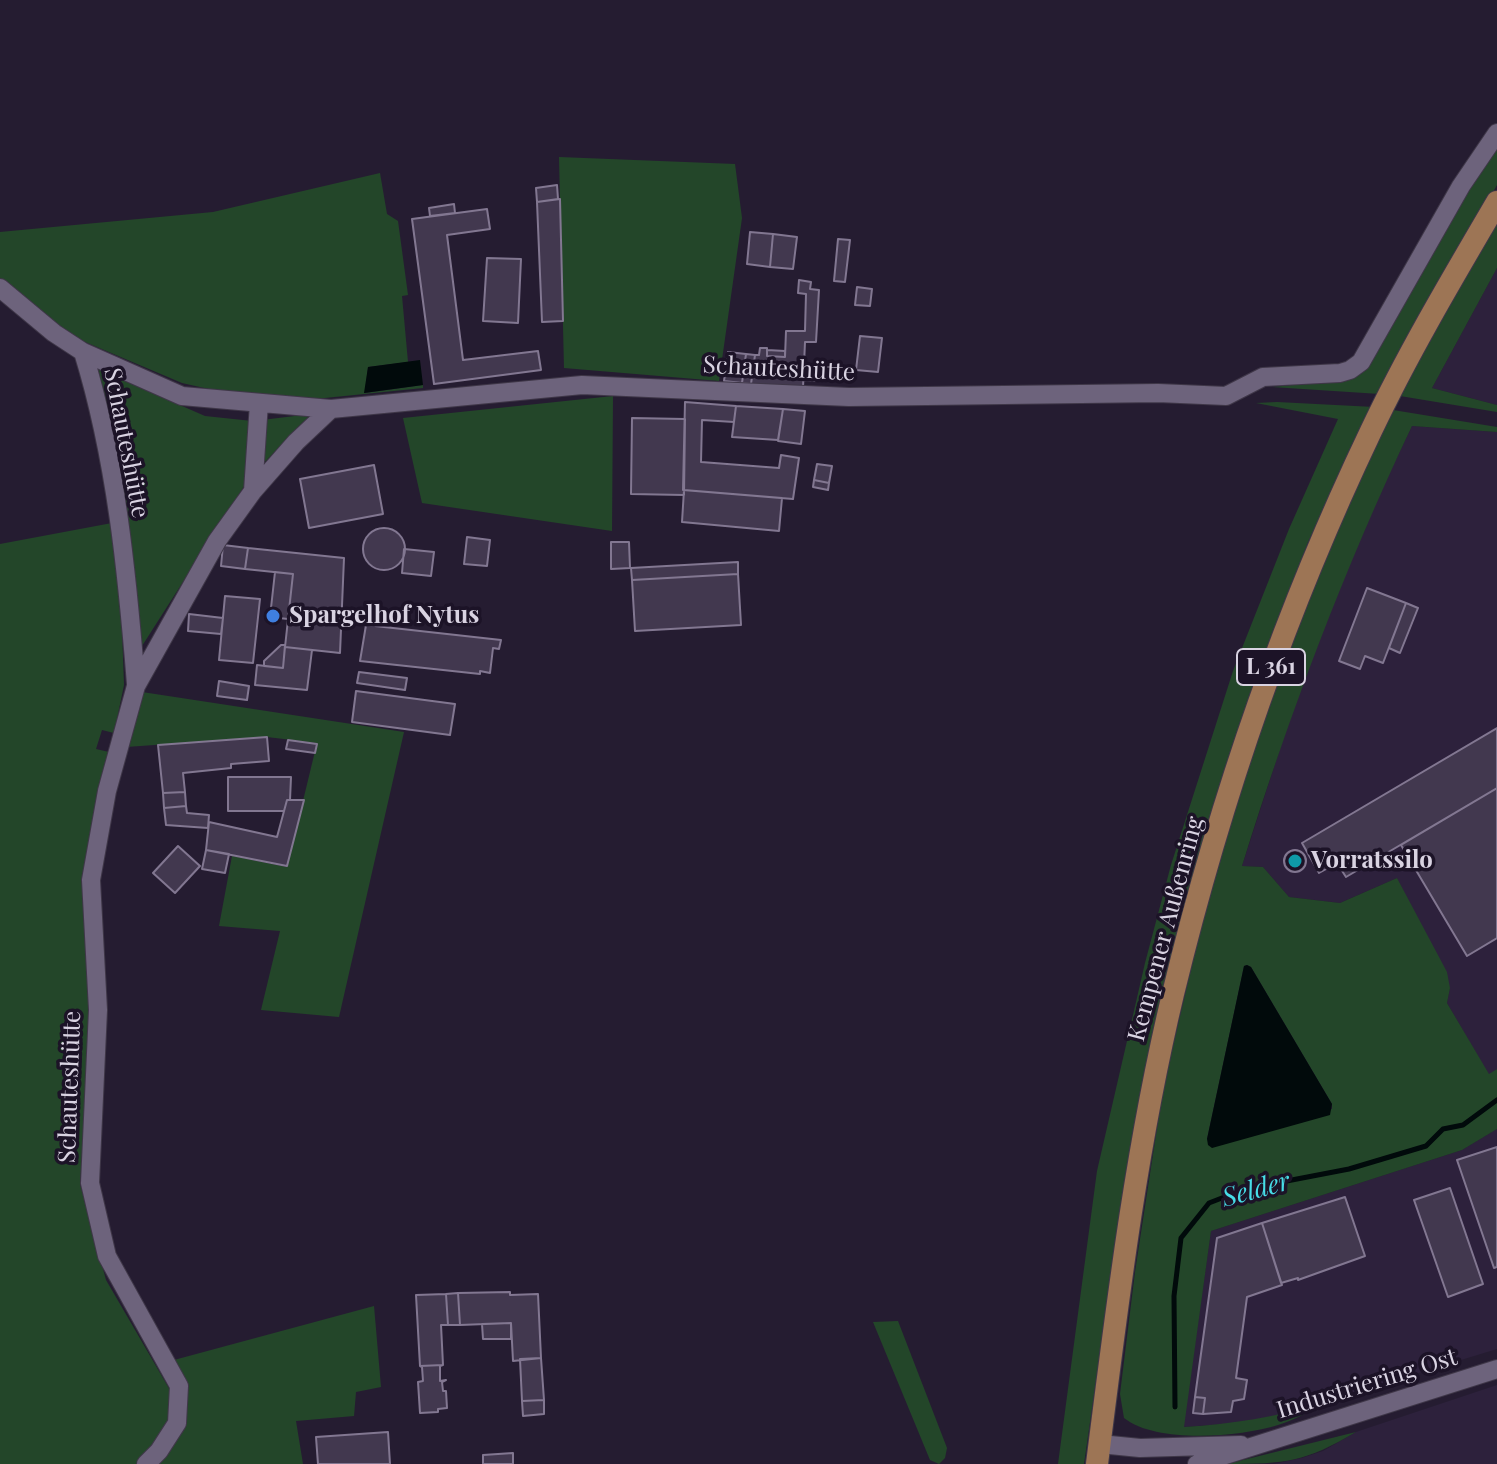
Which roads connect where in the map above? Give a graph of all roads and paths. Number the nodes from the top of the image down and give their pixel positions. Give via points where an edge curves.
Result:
1 (1497, 133) edge
2 (1497, 202) edge
3 (0, 288) edge
4 (83, 352) junction
5 (259, 403) junction
6 (331, 409) junction
7 (253, 491) junction
8 (136, 686) junction
9 (1497, 1369) edge
10 (1252, 1445) junction
11 (1099, 1454) edge
12 (146, 1464) edge
13 (1197, 1464) edge

1 - 6 street, Schauteshütte via 1361,362 1340,373 1263,377 1226,396 849,397 582,385
2 - 11 main road, Kempener Außenring / L 361 via 1371,430 1269,673 1194,911 1173,996 1142,1144
3 - 4 street, Schauteshütte
4 - 5 street, Schauteshütte via 182,396
4 - 8 street, Schauteshütte via 99,405 113,491
5 - 6 street, Schauteshütte
5 - 7 street
6 - 7 street, Schauteshütte
7 - 8 street, Schauteshütte via 217,541
8 - 12 street, Schauteshütte via 107,791 91,880 98,1010 90,1183 107,1256 179,1386 177,1423
9 - 10 street, Industriering Ost
10 - 11 street, Industriering Ost
10 - 13 street, Industriering Ost

